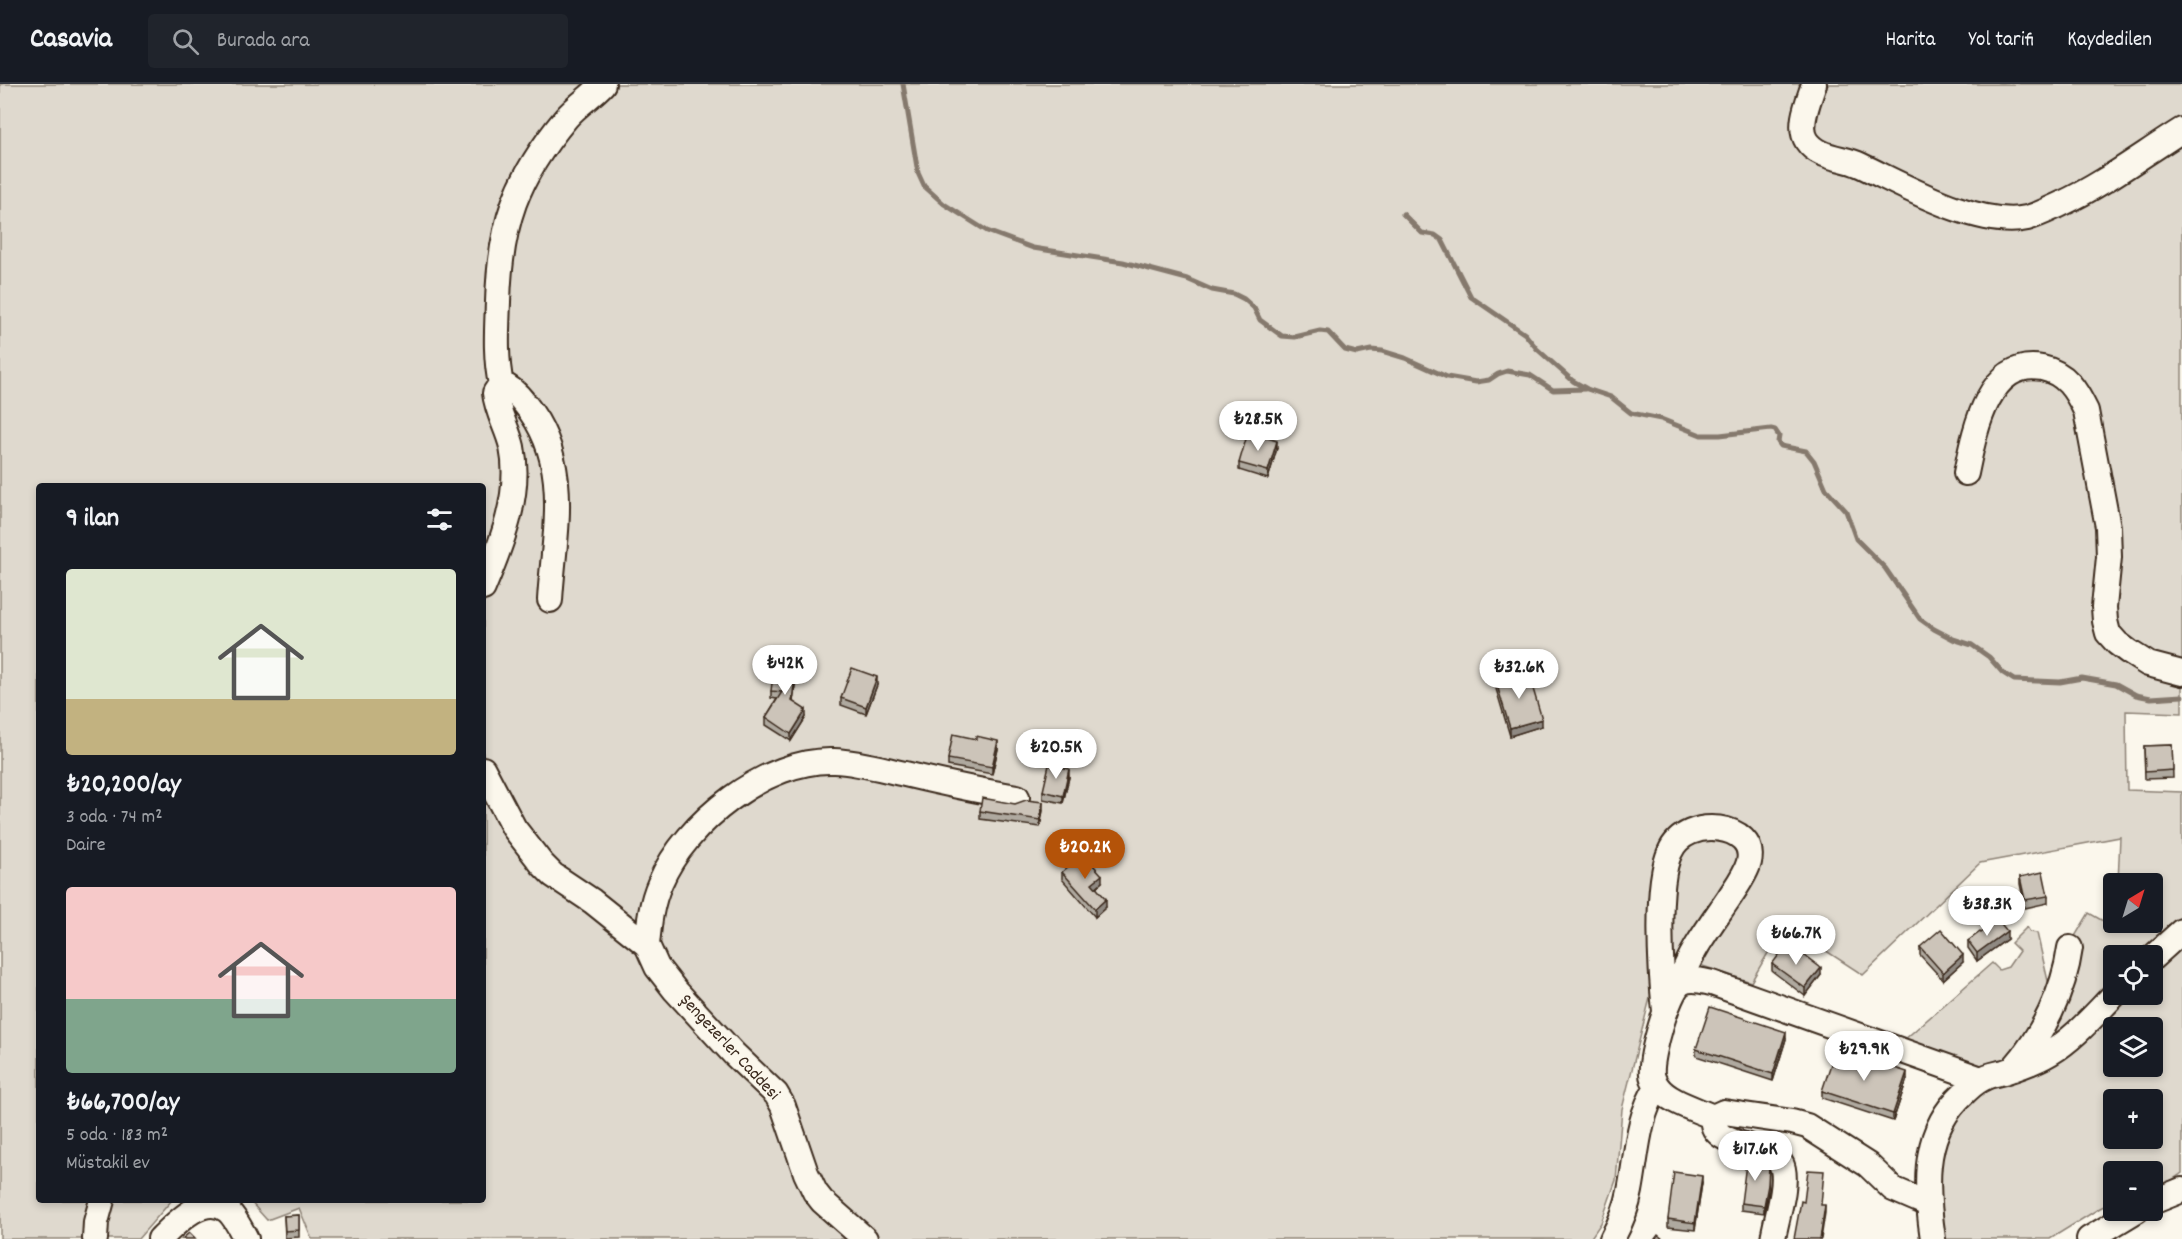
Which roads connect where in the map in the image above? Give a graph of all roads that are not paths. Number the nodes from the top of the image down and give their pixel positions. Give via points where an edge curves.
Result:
1 (603, 84) edge
2 (1814, 84) edge
3 (2182, 130) edge
4 (501, 384) junction
5 (1966, 474) dead end
6 (486, 580) edge
7 (550, 600) dead end
8 (2182, 673) edge
9 (486, 779) edge
10 (1017, 797) dead end
11 (492, 798) edge
12 (2182, 931) edge
13 (647, 945) junction
14 (2070, 948) dead end
15 (2163, 948) edge
16 (1679, 984) junction
17 (2104, 1005) edge
18 (1665, 1013) junction
19 (2013, 1070) junction
20 (1981, 1079) junction
21 (1658, 1087) junction
22 (1713, 1116) junction
23 (2182, 1190) edge
24 (2163, 1198) edge
25 (101, 1203) edge
26 (1928, 1204) junction
27 (2119, 1221) edge
28 (95, 1239) edge
29 (160, 1239) edge
30 (246, 1239) edge
31 (865, 1239) edge
32 (1612, 1239) edge
33 (1773, 1239) edge
34 (1933, 1239) edge
35 (2089, 1239) edge

1 - 4 street via 566,118 544,146 524,177 512,208 502,244 499,283 497,349
2 - 3 street via 1803,135 1818,152 1857,164 1945,205 1994,218 2026,218 2060,204
4 - 6 street via 495,393 512,444 514,488
4 - 7 street via 531,411 553,457 558,520
5 - 8 street via 1975,432 1995,387 2010,374 2031,366 2053,370 2068,380 2086,411 2108,527 2104,607 2109,633 2123,648 2148,664
9 - 11 street
10 - 13 street via 851,763 815,761 785,769 710,815 683,845 660,883
11 - 13 street via 553,875
12 - 15 street
13 - 31 street, Şengezerler Caddesi via 657,968 675,990 776,1094 815,1192
14 - 19 street via 2060,992
16 - 18 street
16 - 18 street via 1691,953 1749,861 1744,841 1720,828 1690,831 1670,850 1663,891 1661,950
16 - 20 street via 1688,980 1712,983
17 - 19 street via 2052,1052
18 - 21 street via 1652,1074
19 - 20 street
20 - 26 street via 1949,1108 1938,1125 1927,1179
21 - 22 street via 1669,1097
21 - 32 street via 1648,1100 1641,1122 1630,1193
22 - 26 street via 1724,1112 1807,1126 1868,1166 1893,1189
22 - 33 street via 1712,1123 1721,1134 1780,1161 1783,1189
23 - 24 street
25 - 28 street
26 - 34 street
27 - 35 street
29 - 30 street via 178,1221 210,1205 229,1211

